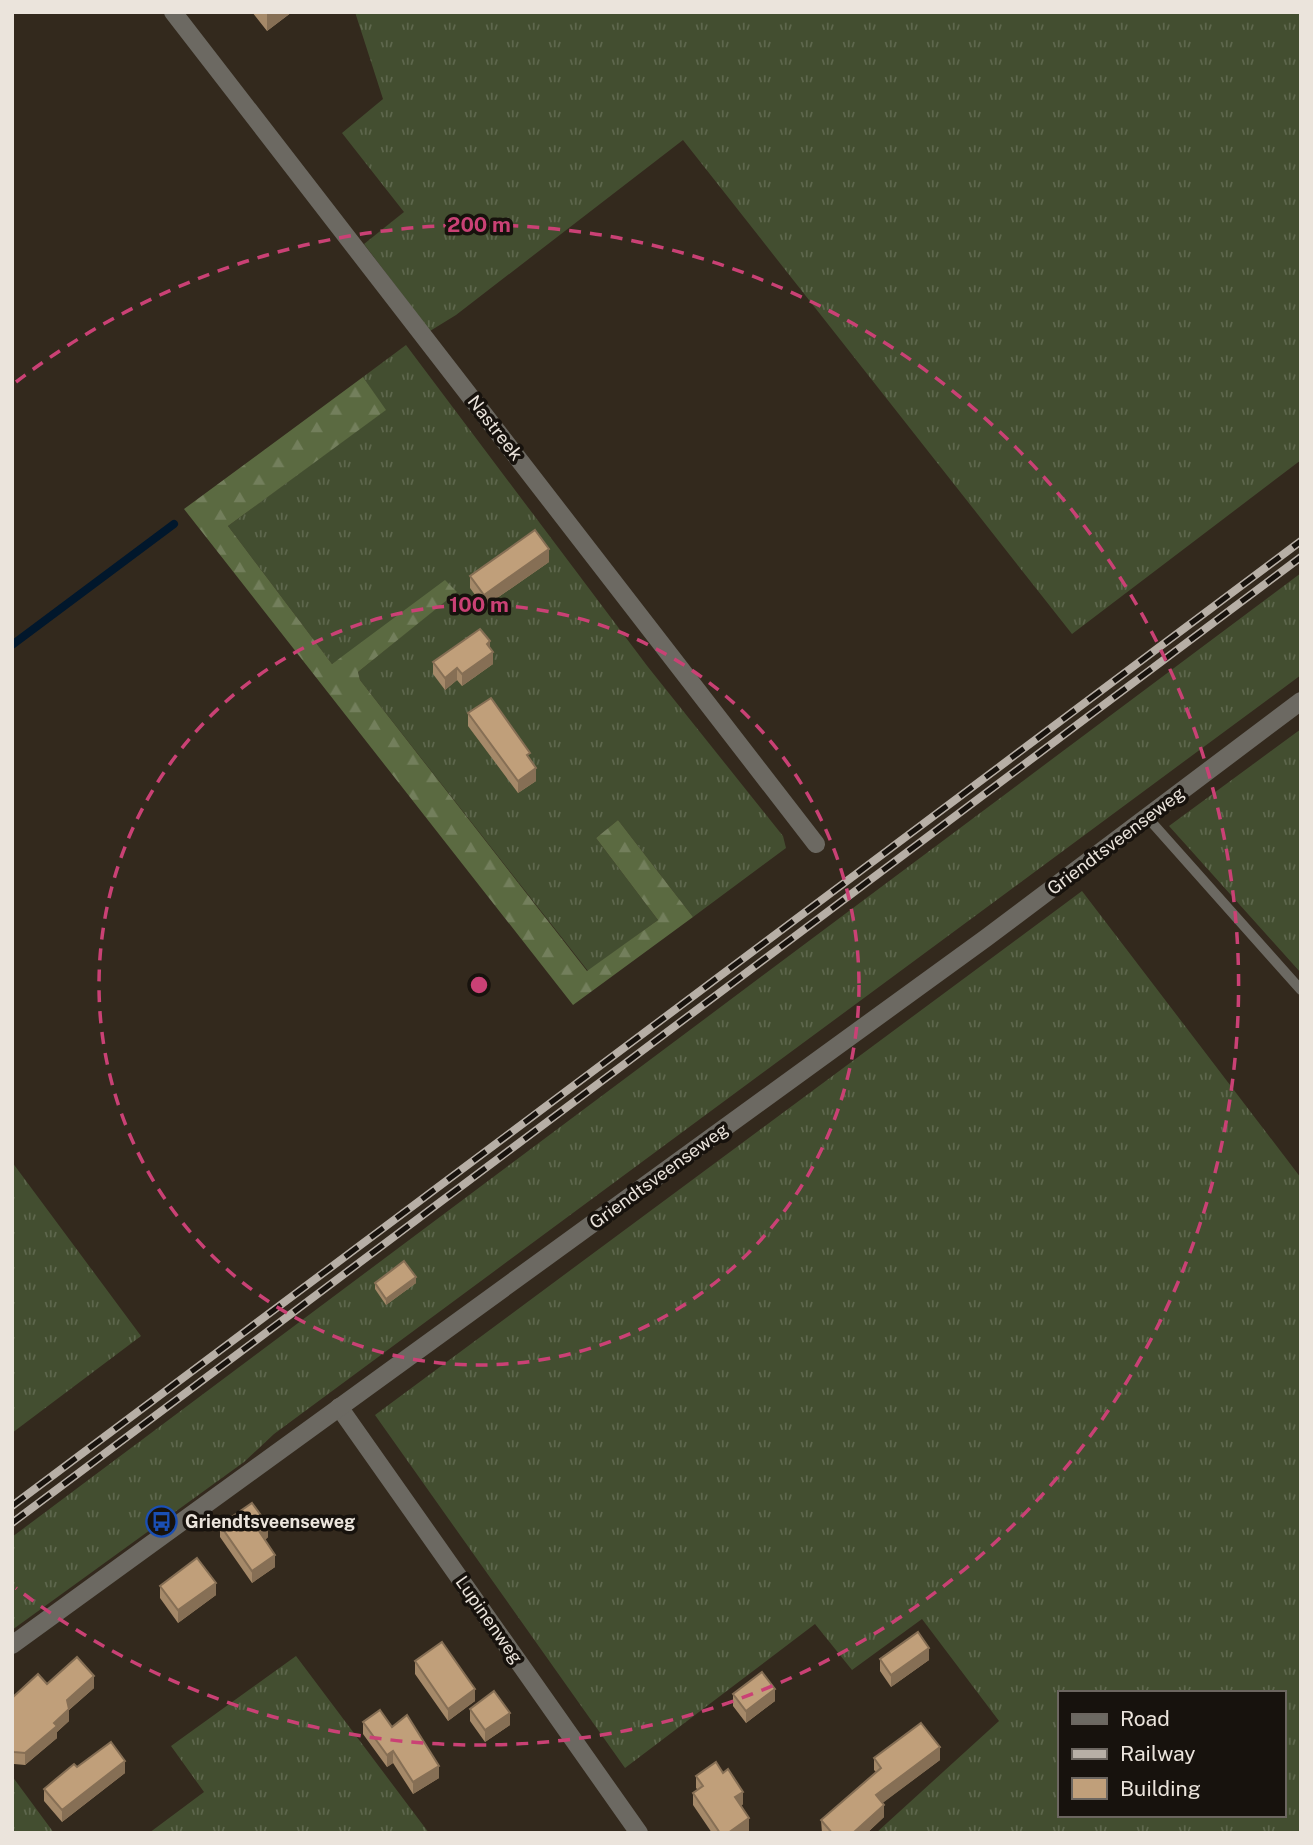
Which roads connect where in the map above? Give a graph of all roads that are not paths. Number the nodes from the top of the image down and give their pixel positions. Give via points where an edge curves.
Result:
1 (173, 12) edge
2 (1301, 701) edge
3 (1147, 817) junction
4 (817, 844) dead end
5 (1301, 990) edge
6 (339, 1408) junction
7 (12, 1645) edge
8 (639, 1833) edge

1 - 4 street, Nastreek
2 - 3 street, Griendtsveenseweg
3 - 5 lane
3 - 6 street, Griendtsveenseweg
6 - 7 street, Griendtsveenseweg
6 - 8 street, Lupinenweg

